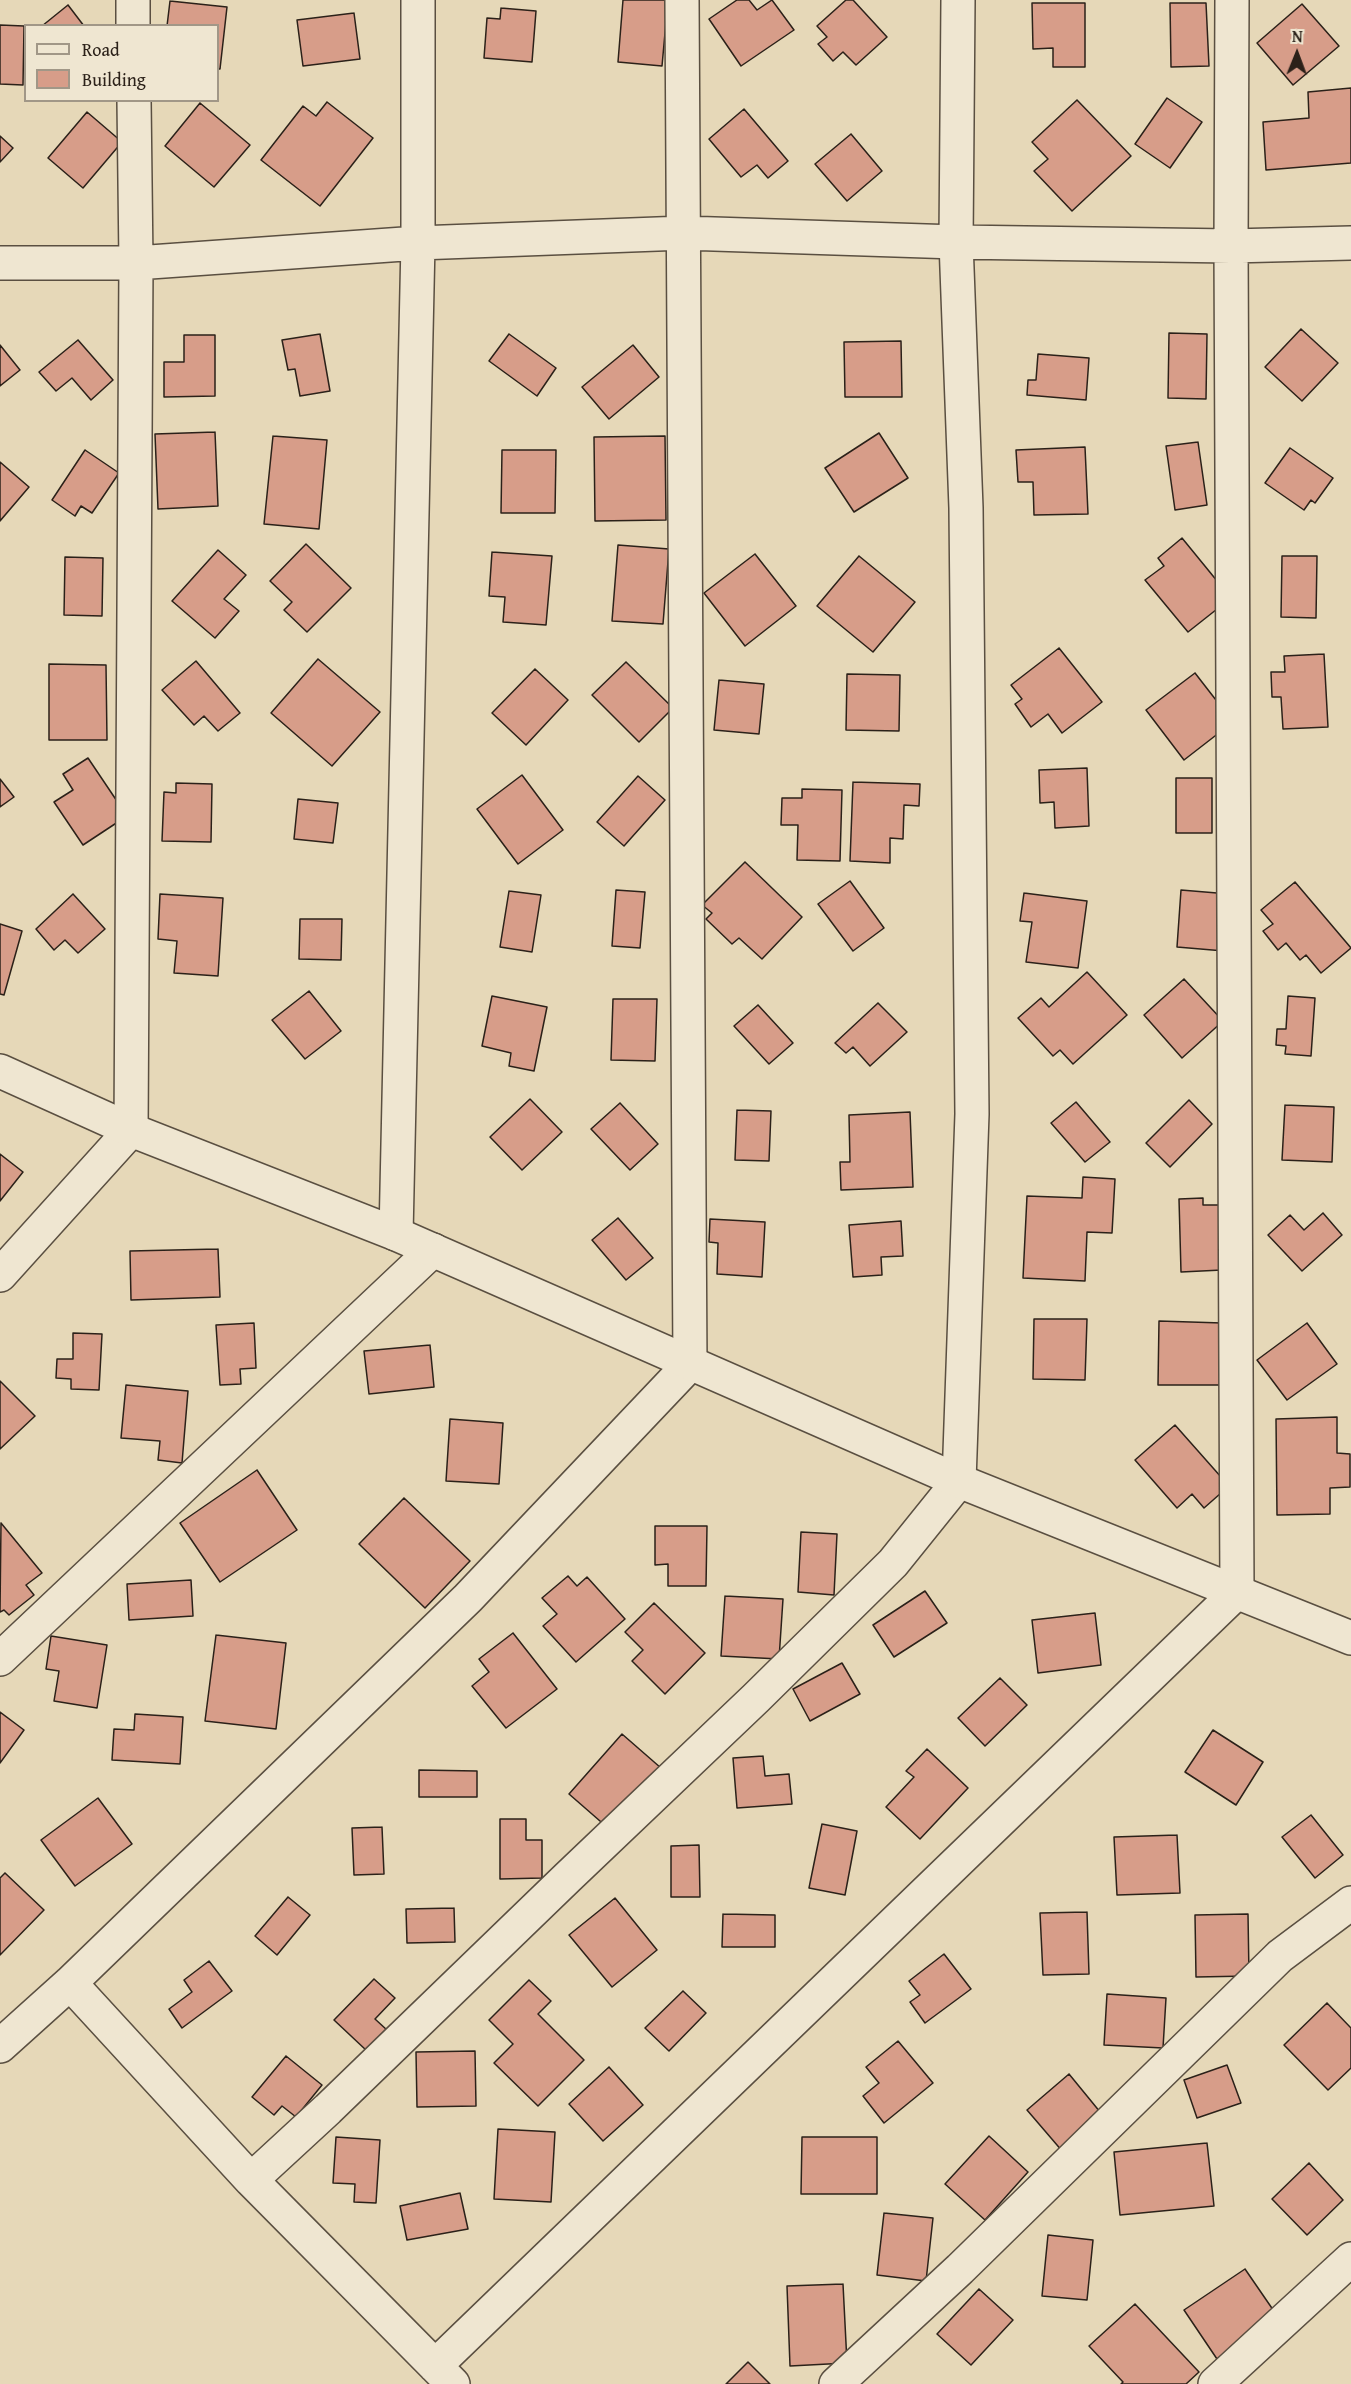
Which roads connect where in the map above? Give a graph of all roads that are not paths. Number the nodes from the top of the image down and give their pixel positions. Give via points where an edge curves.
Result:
1 (133, 0) edge
2 (418, 0) edge
3 (682, 0) edge
4 (957, 0) edge
5 (1232, 0) edge
6 (133, 24) edge
7 (134, 102) edge
8 (684, 234) junction
9 (956, 242) junction
10 (418, 243) junction
11 (1351, 243) edge
12 (1231, 246) junction
13 (0, 263) edge
14 (136, 263) junction
15 (0, 1071) edge
16 (131, 1130) junction
17 (396, 1233) junction
18 (433, 1250) junction
19 (0, 1275) edge
20 (690, 1364) junction
21 (959, 1480) junction
22 (1237, 1592) junction
23 (1351, 1638) edge
24 (0, 1659) edge
25 (1351, 1903) edge
26 (70, 1983) junction
27 (0, 2046) edge
28 (251, 2181) junction
29 (1351, 2259) edge
30 (444, 2375) edge
31 (836, 2384) edge
32 (1215, 2384) edge

1 - 6 street
2 - 10 street
3 - 8 street
4 - 9 street
5 - 12 street
7 - 14 street
8 - 9 street
8 - 10 street
8 - 20 street
9 - 12 street
9 - 21 street via 966,508 972,1114
10 - 14 street
10 - 17 street
11 - 12 street
12 - 22 street
13 - 14 street
14 - 16 street
15 - 16 street
16 - 17 street
16 - 19 street
17 - 18 street
18 - 20 street
18 - 24 street
20 - 21 street
20 - 26 street via 468,1598
21 - 22 street
21 - 28 street via 893,1563
22 - 23 street
22 - 30 street
25 - 31 street via 1280,1956 960,2269
26 - 27 street
26 - 28 street
28 - 30 street
29 - 32 street

